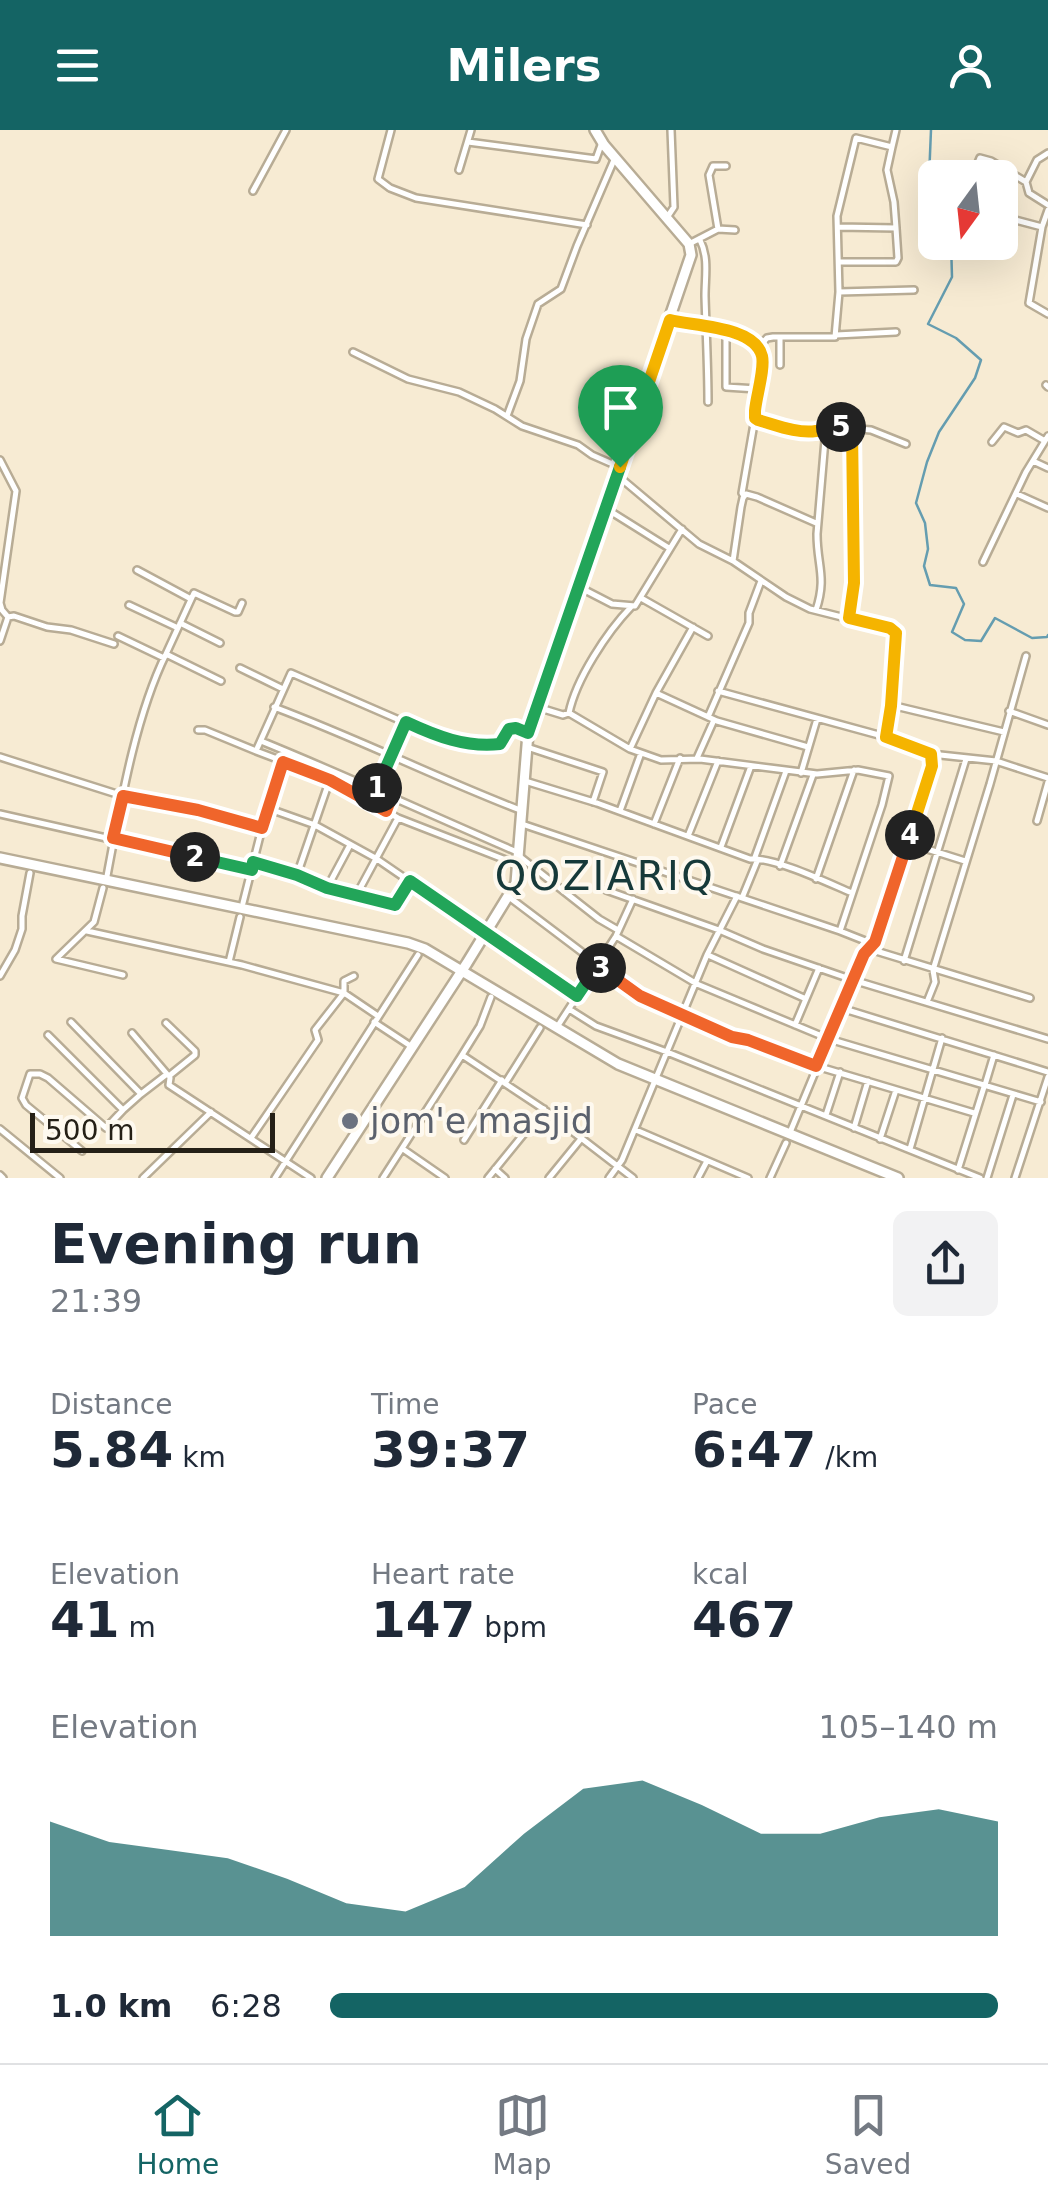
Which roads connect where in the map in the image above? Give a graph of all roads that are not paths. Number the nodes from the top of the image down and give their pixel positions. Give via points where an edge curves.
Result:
1 (286, 130) edge
2 (390, 130) edge
3 (471, 130) edge
4 (595, 130) edge
5 (672, 130) edge
6 (896, 130) edge
7 (468, 142) junction
8 (602, 142) junction
9 (892, 147) junction
10 (1048, 153) edge
11 (615, 157) junction
12 (726, 166) dead end
13 (459, 170) dead end
14 (1018, 177) edge
15 (1026, 182) junction
16 (253, 190) dead end
17 (1048, 207) edge
18 (665, 217) junction
19 (1018, 222) edge
20 (587, 224) junction
21 (838, 226) junction
22 (896, 228) junction
23 (718, 230) junction
24 (735, 230) dead end
25 (1044, 231) edge
26 (700, 240) junction
27 (689, 244) junction
28 (839, 262) junction
29 (1037, 264) junction
30 (1048, 270) edge
31 (914, 290) dead end
32 (839, 292) junction
33 (1048, 314) edge
34 (670, 320) junction
35 (708, 326) junction
36 (726, 329) junction
37 (896, 332) dead end
38 (836, 335) junction
39 (780, 337) junction
40 (758, 348) junction
41 (354, 352) dead end
42 (780, 364) dead end
43 (758, 388) junction
44 (708, 402) dead end
45 (506, 417) junction
46 (755, 418) junction
47 (826, 428) junction
48 (852, 429) junction
49 (1046, 438) edge
50 (992, 442) dead end
51 (906, 444) dead end
52 (0, 460) edge
53 (1033, 461) junction
54 (1048, 468) edge
55 (618, 471) junction
56 (1017, 494) junction
57 (744, 496) junction
58 (605, 508) junction
59 (1048, 508) edge
60 (816, 522) dead end
61 (682, 530) junction
62 (669, 548) junction
63 (733, 561) junction
64 (983, 562) dead end
65 (137, 570) dead end
66 (761, 580) junction
67 (579, 587) junction
68 (641, 598) junction
69 (191, 599) junction
70 (242, 603) dead end
71 (130, 605) dead end
72 (632, 607) junction
73 (1, 610) edge
74 (816, 610) junction
75 (8, 617) junction
76 (849, 618) junction
77 (179, 626) junction
78 (693, 627) junction
79 (118, 636) dead end
80 (708, 636) dead end
81 (0, 641) edge
82 (220, 643) dead end
83 (114, 644) dead end
84 (165, 656) junction
85 (1026, 656) dead end
86 (240, 668) dead end
87 (221, 681) dead end
88 (283, 689) junction
89 (718, 691) junction
90 (656, 693) junction
91 (891, 706) junction
92 (537, 707) junction
93 (274, 708) junction
94 (1009, 710) junction
95 (569, 713) junction
96 (711, 719) junction
97 (817, 719) junction
98 (406, 722) junction
99 (1048, 725) edge
100 (198, 730) dead end
101 (1004, 732) junction
102 (528, 733) junction
103 (886, 737) junction
104 (260, 740) junction
105 (808, 747) junction
106 (527, 748) junction
107 (630, 749) junction
108 (256, 751) junction
109 (641, 753) junction
110 (931, 754) junction
111 (390, 756) junction
112 (0, 757) edge
113 (680, 758) junction
114 (697, 759) junction
115 (966, 760) junction
116 (718, 761) junction
117 (996, 761) junction
118 (283, 762) junction
119 (751, 766) junction
120 (854, 770) junction
121 (786, 771) junction
122 (801, 773) junction
123 (814, 774) junction
124 (330, 780) junction
125 (1048, 780) edge
126 (525, 781) junction
127 (376, 791) junction
128 (123, 796) junction
129 (391, 798) junction
130 (593, 802) junction
131 (267, 808) junction
132 (386, 811) junction
133 (522, 812) junction
134 (620, 812) junction
135 (0, 814) edge
136 (398, 818) junction
137 (1037, 821) dead end
138 (522, 824) junction
139 (654, 824) junction
140 (315, 825) junction
141 (262, 828) junction
142 (688, 836) junction
143 (113, 838) junction
144 (908, 843) junction
145 (350, 845) junction
146 (721, 847) junction
147 (938, 852) junction
148 (375, 858) junction
149 (519, 858) junction
150 (757, 858) junction
151 (0, 859) edge
152 (965, 861) junction
153 (253, 862) junction
154 (780, 866) junction
155 (252, 870) junction
156 (30, 873) dead end
157 (297, 875) junction
158 (106, 876) dead end
159 (816, 879) junction
160 (410, 881) junction
161 (103, 888) dead end
162 (327, 888) junction
163 (606, 890) dead end
164 (852, 893) junction
165 (357, 894) junction
166 (739, 897) junction
167 (509, 898) junction
168 (633, 899) junction
169 (243, 903) dead end
170 (240, 917) dead end
171 (719, 930) junction
172 (87, 931) junction
173 (840, 931) junction
174 (485, 933) junction
175 (617, 933) junction
176 (874, 944) junction
177 (707, 955) junction
178 (418, 956) dead end
179 (904, 961) junction
180 (230, 962) junction
181 (598, 965) junction
182 (820, 967) junction
183 (934, 970) junction
184 (461, 972) junction
185 (0, 976) edge
186 (123, 976) dead end
187 (354, 976) dead end
188 (853, 980) junction
189 (696, 984) junction
190 (344, 993) junction
191 (577, 996) junction
192 (491, 997) dead end
193 (1030, 998) dead end
194 (806, 999) junction
195 (927, 1002) junction
196 (841, 1008) junction
197 (568, 1009) junction
198 (682, 1014) junction
199 (376, 1019) junction
200 (71, 1022) dead end
201 (166, 1022) dead end
202 (559, 1024) dead end
203 (795, 1024) junction
204 (540, 1028) dead end
205 (132, 1033) dead end
206 (48, 1035) dead end
207 (942, 1038) junction
208 (1048, 1038) edge
209 (829, 1039) junction
210 (412, 1047) junction
211 (667, 1052) junction
212 (994, 1054) junction
213 (462, 1055) junction
214 (816, 1066) junction
215 (934, 1070) junction
216 (840, 1072) junction
217 (1048, 1074) edge
218 (169, 1076) junction
219 (504, 1081) junction
220 (868, 1081) junction
221 (654, 1082) junction
222 (985, 1085) junction
223 (896, 1090) junction
224 (141, 1094) junction
225 (1013, 1094) junction
226 (925, 1099) junction
227 (1040, 1102) junction
228 (801, 1106) junction
229 (544, 1109) junction
230 (123, 1110) junction
231 (211, 1112) junction
232 (974, 1113) junction
233 (826, 1115) junction
234 (854, 1128) junction
235 (0, 1129) edge
236 (635, 1130) junction
237 (791, 1130) dead end
238 (251, 1138) junction
239 (880, 1139) junction
240 (464, 1140) dead end
241 (580, 1140) junction
242 (786, 1143) dead end
243 (403, 1149) junction
244 (910, 1149) junction
245 (82, 1151) dead end
246 (286, 1160) junction
247 (707, 1161) junction
248 (618, 1166) junction
249 (495, 1169) junction
250 (958, 1170) junction
251 (734, 1176) edge
252 (60, 1178) edge
253 (144, 1178) edge
254 (275, 1178) edge
255 (312, 1178) edge
256 (327, 1178) edge
257 (383, 1178) edge
258 (445, 1178) edge
259 (488, 1178) edge
260 (505, 1178) edge
261 (549, 1178) edge
262 (609, 1178) edge
263 (633, 1178) edge
264 (698, 1178) edge
265 (748, 1178) edge
266 (770, 1178) edge
267 (887, 1178) edge
268 (898, 1178) edge
269 (984, 1178) edge
270 (1014, 1178) edge

1 - 16 street
2 - 20 street via 378,179 390,188 416,198
3 - 7 street
4 - 8 main road
5 - 18 street via 674,207
6 - 9 street
7 - 8 street via 596,159
7 - 13 street
8 - 11 main road
9 - 21 street via 856,138
9 - 22 street via 887,170
10 - 15 street
11 - 18 main road
11 - 20 street
12 - 23 street via 713,166 710,175
14 - 15 street
15 - 17 street via 1029,193
17 - 25 street
18 - 27 main road
19 - 25 street
20 - 45 street via 561,290 538,304
21 - 22 street
21 - 28 street
22 - 28 street via 896,262
23 - 24 street
23 - 26 street
25 - 29 street
26 - 27 street
26 - 35 street
27 - 34 main road
28 - 32 street
29 - 30 street
29 - 33 street via 1029,303
31 - 32 street
32 - 38 street
34 - 35 street
34 - 55 main road
35 - 36 street
35 - 44 street
36 - 40 street
36 - 43 street via 726,387
37 - 38 street
38 - 39 street
39 - 40 street
39 - 42 street
40 - 43 street
41 - 45 street
43 - 46 street
45 - 55 street via 578,445
46 - 47 street via 802,431
46 - 57 street
47 - 48 street
47 - 74 street via 817,534 823,585
48 - 51 street
48 - 76 street
49 - 50 street via 1004,426
49 - 53 street
52 - 73 street via 16,492
53 - 54 street
53 - 56 street
55 - 58 main road
55 - 61 street
56 - 59 street
56 - 64 street
57 - 60 street
57 - 63 street
58 - 62 street
58 - 67 main road
61 - 62 street
61 - 63 street
62 - 68 street
63 - 66 street
65 - 69 street
66 - 74 street
66 - 89 street
67 - 72 street
67 - 92 main road
68 - 72 street
68 - 78 street
69 - 70 street via 198,593 235,612
69 - 77 street
71 - 77 street
72 - 95 street via 605,637
73 - 75 street
74 - 76 street
75 - 81 street
75 - 83 street
76 - 91 street via 896,633
77 - 82 street
77 - 84 street
78 - 80 street
78 - 90 street
79 - 84 street
84 - 87 street
84 - 128 street
85 - 94 street
86 - 88 street
88 - 93 street
88 - 98 street via 290,673
89 - 96 street
89 - 97 street
90 - 96 street
90 - 107 street
91 - 101 street
91 - 103 street
92 - 95 street
92 - 102 main road
93 - 104 street
93 - 111 street
94 - 99 street
94 - 101 street
95 - 107 street
96 - 105 street
96 - 114 street
97 - 103 street
97 - 105 street
98 - 102 street via 457,742 490,745 500,744 509,729
98 - 111 street
100 - 108 street
101 - 117 street
102 - 106 main road
103 - 110 street
104 - 108 street
104 - 127 street
105 - 122 street
106 - 126 main road
106 - 130 street via 603,772
107 - 109 street
108 - 118 street
109 - 113 street
109 - 134 street
110 - 115 street
110 - 144 street
111 - 127 street
111 - 133 street
112 - 128 street
113 - 114 street
113 - 139 street
114 - 116 street
115 - 117 street
115 - 147 street
116 - 119 street
116 - 142 street
117 - 125 street
117 - 152 street
118 - 124 street
118 - 131 street
119 - 121 street
119 - 146 street
120 - 123 street
120 - 159 street
120 - 164 street via 890,778
121 - 122 street
121 - 150 street
122 - 123 street
123 - 154 street
124 - 132 street
124 - 140 street
125 - 137 street
126 - 130 street
126 - 133 main road
127 - 129 street
128 - 141 street
128 - 143 street
129 - 132 street
129 - 149 street
130 - 134 street
131 - 140 street
131 - 141 street
132 - 136 street
133 - 138 main road
134 - 139 street
135 - 143 street
136 - 148 street
136 - 149 street
138 - 149 main road
138 - 166 street
139 - 142 street
140 - 145 street
140 - 157 street
141 - 153 street
142 - 146 street
143 - 155 street
143 - 158 street
144 - 147 street
144 - 176 street
145 - 148 street
145 - 162 street
146 - 150 street
147 - 152 street
147 - 179 street
148 - 160 street
148 - 165 street
149 - 167 main road
149 - 175 street
150 - 154 street
150 - 166 street
151 - 184 main road via 408,943
152 - 183 street
153 - 155 street
153 - 157 street
154 - 159 street
155 - 169 street
156 - 185 street via 22,929
157 - 162 street
159 - 164 street
160 - 165 street via 395,905
160 - 174 street
161 - 172 street
162 - 165 street
163 - 168 street
164 - 173 street
166 - 171 street
166 - 173 street
167 - 174 main road
167 - 181 street
168 - 171 street
168 - 175 street
170 - 180 street
171 - 177 street
171 - 182 street
172 - 180 street
172 - 186 street via 56,959
173 - 176 street
174 - 184 main road
174 - 191 street
175 - 181 street
175 - 189 street
176 - 179 street via 876,951
176 - 188 street
177 - 189 street
177 - 194 street
178 - 199 street
179 - 183 street
180 - 190 street
181 - 191 street
181 - 198 street via 640,996
182 - 188 street
182 - 194 street
183 - 193 street
183 - 195 street
184 - 210 main road
184 - 221 main road
187 - 190 street via 344,982
188 - 195 street
188 - 196 street
189 - 198 street
189 - 203 street
190 - 199 street
190 - 238 street
191 - 197 street
192 - 213 street
194 - 203 street
195 - 208 street
196 - 207 street
196 - 209 street
197 - 202 street
197 - 211 street
198 - 211 street
198 - 214 street
199 - 210 street
199 - 246 street
200 - 224 street
201 - 218 street via 195,1051
203 - 209 street
204 - 219 street
205 - 218 street
206 - 230 street
207 - 212 street
207 - 215 street
209 - 214 street
209 - 215 street
210 - 256 main road
211 - 221 street
211 - 228 street
212 - 217 street
212 - 222 street
213 - 219 street
213 - 243 street
214 - 216 street
214 - 228 street
215 - 222 street
215 - 226 street
216 - 220 street
216 - 233 street
217 - 227 street
218 - 224 street
218 - 231 street via 168,1085
219 - 229 street
219 - 240 street
220 - 223 street
220 - 234 street
221 - 236 street
221 - 267 main road
221 - 268 main road
222 - 225 street
222 - 232 street
223 - 226 street
223 - 239 street
224 - 230 street
225 - 227 street
225 - 269 street
226 - 232 street
226 - 244 street
227 - 270 street
228 - 233 street
228 - 237 street
229 - 241 street
229 - 249 street
230 - 245 street via 106,1128 48,1078 30,1074 26,1106
231 - 238 street
231 - 253 street
232 - 250 street
233 - 234 street
234 - 239 street
235 - 252 street
236 - 247 street
236 - 248 street
238 - 246 street
239 - 244 street
241 - 248 street
241 - 261 street
242 - 266 street
243 - 257 street
243 - 258 street
244 - 250 street
246 - 254 street
246 - 255 street
247 - 251 street
247 - 264 street
248 - 262 street
248 - 263 street
249 - 259 street
249 - 260 street
250 - 269 street
251 - 265 street

